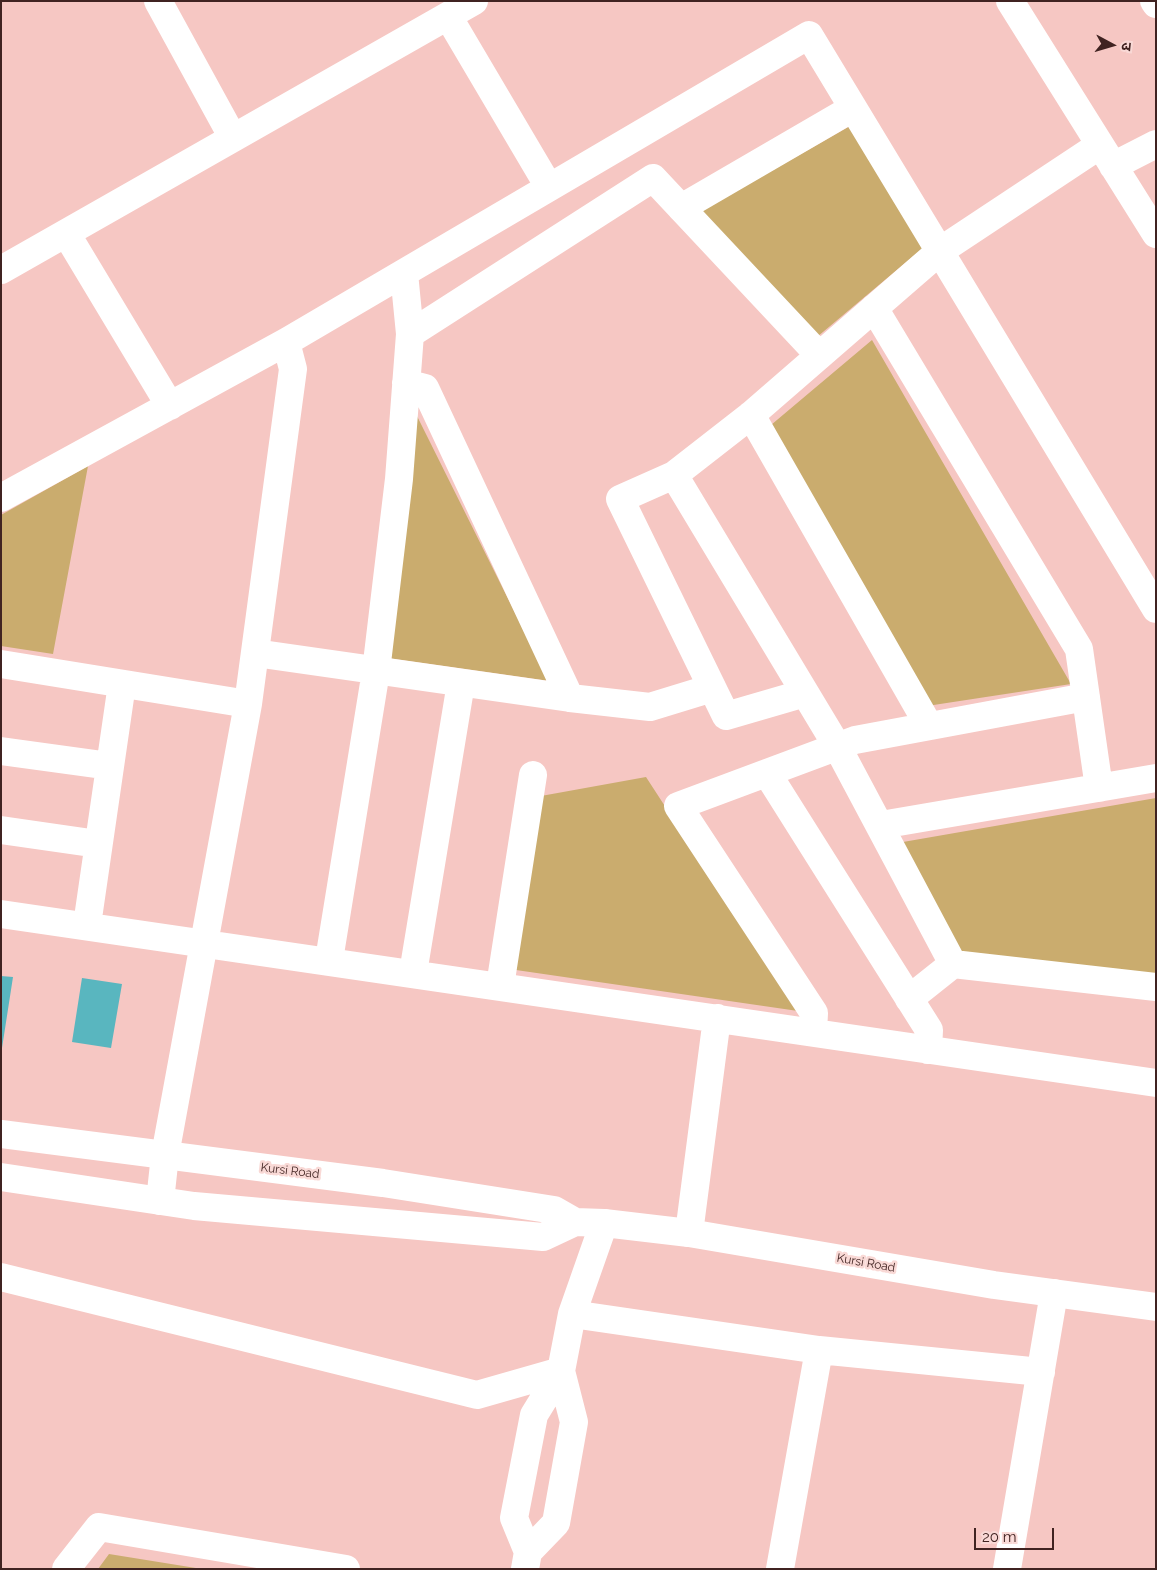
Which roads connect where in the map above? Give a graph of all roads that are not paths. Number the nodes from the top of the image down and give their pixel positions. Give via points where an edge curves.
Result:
1 (158, 1) edge
2 (474, 1) edge
3 (1010, 1) edge
4 (448, 16) junction
5 (853, 108) junction
6 (233, 138) junction
7 (1156, 144) edge
8 (1107, 156) junction
9 (549, 187) junction
10 (681, 208) junction
11 (66, 233) junction
12 (1156, 234) edge
13 (940, 251) junction
14 (1, 270) edge
15 (404, 273) junction
16 (874, 308) junction
17 (410, 334) junction
18 (286, 342) junction
19 (820, 355) junction
20 (406, 383) junction
21 (170, 406) junction
22 (751, 415) junction
23 (674, 475) junction
24 (1, 498) edge
25 (1156, 609) edge
26 (255, 653) junction
27 (1, 664) edge
28 (376, 670) junction
29 (461, 683) junction
30 (122, 684) junction
31 (712, 688) junction
32 (805, 693) junction
33 (1086, 697) junction
34 (570, 698) junction
35 (248, 704) junction
36 (929, 726) junction
37 (837, 746) junction
38 (1, 751) edge
39 (110, 766) junction
40 (767, 773) junction
41 (534, 775) dead end
42 (1156, 778) edge
43 (1099, 788) junction
44 (881, 826) junction
45 (1, 830) edge
46 (98, 844) junction
47 (1, 914) edge
48 (87, 926) junction
49 (206, 942) junction
50 (329, 960) junction
51 (953, 964) junction
52 (413, 973) junction
53 (500, 986) junction
54 (1156, 987) edge
55 (909, 999) junction
56 (716, 1018) junction
57 (813, 1032) junction
58 (928, 1050) junction
59 (1156, 1083) edge
60 (1, 1134) edge
61 (165, 1155) junction
62 (1, 1177) edge
63 (160, 1201) junction
64 (575, 1222) junction
65 (604, 1223) junction
66 (690, 1233) junction
67 (1, 1277) edge
68 (1054, 1293) junction
69 (1156, 1307) edge
70 (572, 1314) junction
71 (819, 1350) junction
72 (561, 1371) junction
73 (1041, 1372) junction
74 (527, 1561) edge
75 (291, 1564) edge
76 (66, 1569) edge
77 (346, 1569) edge
78 (780, 1569) edge
79 (1007, 1569) edge

1 - 6 street
2 - 4 street
3 - 8 street
4 - 6 street
4 - 9 street
5 - 9 street via 809,36
5 - 10 street
5 - 13 street
6 - 11 street
7 - 8 street
8 - 12 street
8 - 13 street
9 - 15 street
10 - 17 street via 654,178
10 - 19 street
11 - 14 street
11 - 21 street
13 - 16 street
13 - 25 street
15 - 17 street
15 - 18 street
16 - 19 street
16 - 33 street via 1079,649
17 - 20 street
18 - 21 street
18 - 26 street via 293,368
19 - 22 street
20 - 28 street
20 - 34 street via 426,388
21 - 24 street
22 - 23 street
22 - 36 street
23 - 31 street via 620,499
23 - 32 street
26 - 28 street
26 - 35 street
27 - 30 street
28 - 29 street
28 - 50 street
29 - 34 street
29 - 52 street
30 - 35 street
30 - 39 street
31 - 32 street via 726,716
31 - 34 street via 650,706
32 - 37 street
33 - 36 street
33 - 43 street
35 - 49 street
36 - 37 street
37 - 40 street
37 - 44 street
38 - 39 street
39 - 46 street
40 - 55 street
40 - 57 street via 678,806 814,1013
41 - 53 street
42 - 43 street
43 - 44 street
44 - 51 street
45 - 46 street
46 - 48 street
47 - 48 street
48 - 49 street
49 - 50 street
49 - 61 street
50 - 52 street
51 - 54 street
51 - 55 street
52 - 53 street
53 - 56 street
55 - 58 street via 929,1030
56 - 57 street
56 - 66 street
57 - 58 street
58 - 59 street
60 - 61 street, Kursi Road
61 - 63 street
61 - 64 street, Kursi Road via 383,1183 554,1210
62 - 63 street, Kursi Road
63 - 64 street, Kursi Road via 544,1237
64 - 65 street, Kursi Road
65 - 66 street, Kursi Road
65 - 70 street
66 - 68 street, Kursi Road
67 - 72 street via 477,1395
68 - 69 street, Kursi Road
68 - 73 street
70 - 71 street
70 - 72 street
71 - 73 street
71 - 78 street
72 - 74 street via 534,1415 514,1518
72 - 74 street via 574,1422 556,1523
73 - 79 street
75 - 76 street via 99,1527
75 - 77 street

